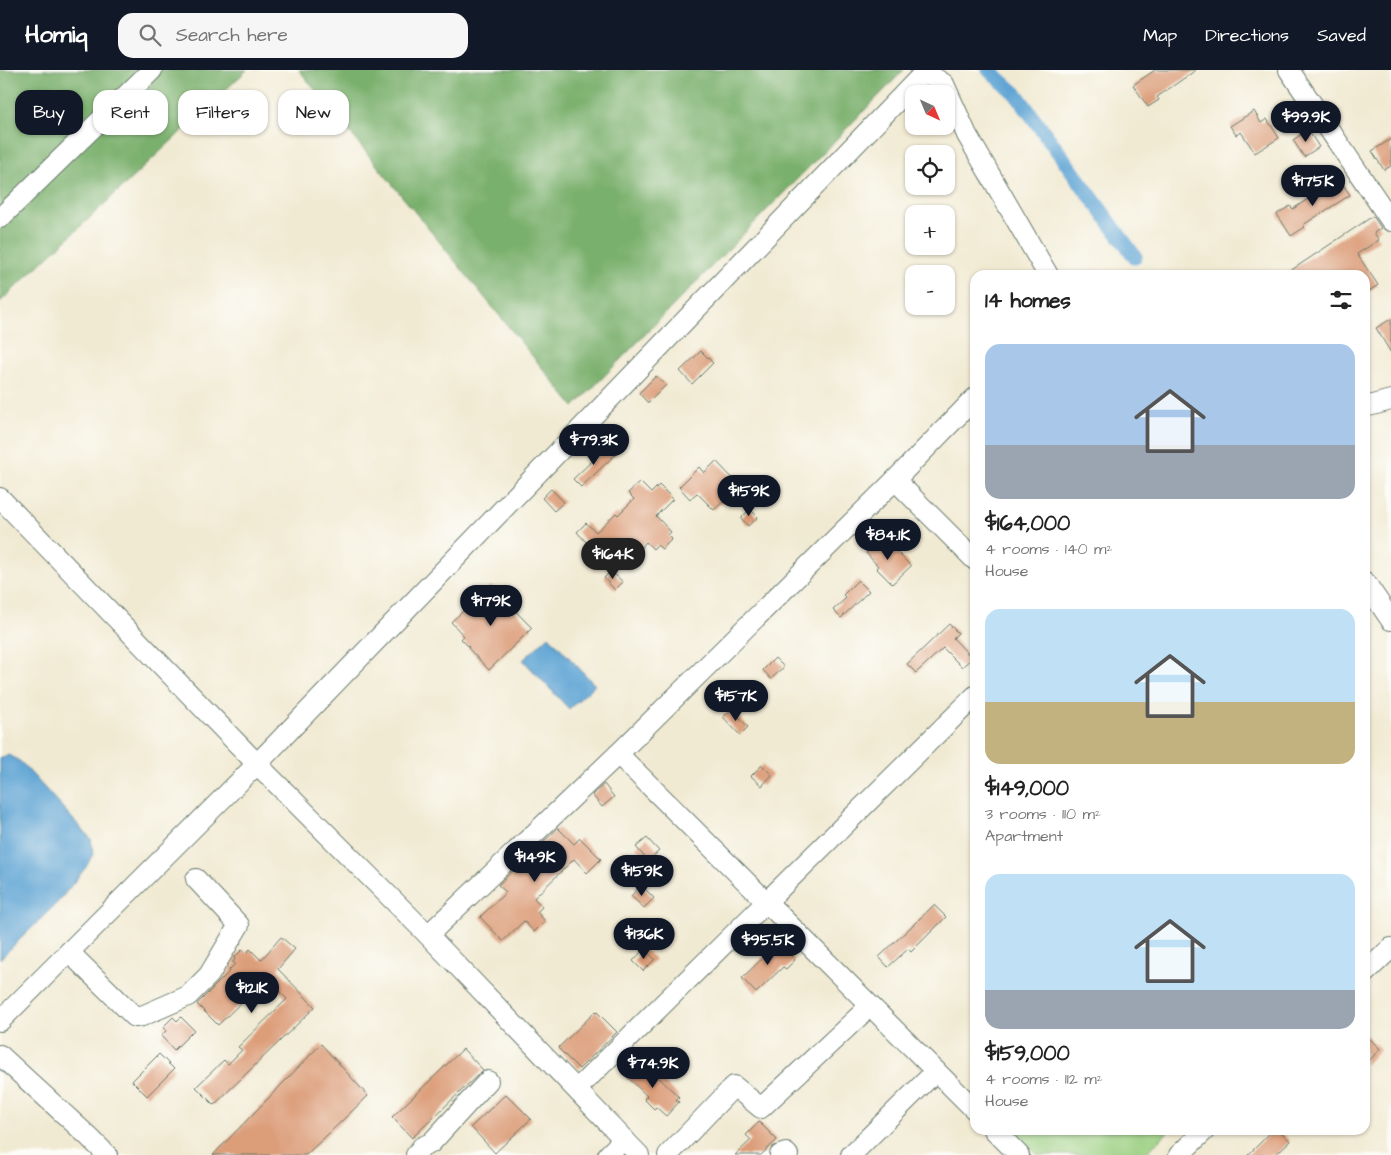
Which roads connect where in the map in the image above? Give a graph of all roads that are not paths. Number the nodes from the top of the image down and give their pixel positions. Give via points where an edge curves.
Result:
1 (152, 70) edge
2 (1289, 70) edge
3 (0, 218) edge
4 (1391, 221) edge
5 (1045, 270) edge
6 (1391, 400) edge
7 (970, 403) edge
8 (1370, 406) edge
9 (895, 480) junction
10 (0, 498) edge
11 (970, 555) edge
12 (1370, 596) edge
13 (1391, 620) edge
14 (970, 701) edge
15 (618, 754) junction
16 (257, 764) junction
17 (196, 878) dead end
18 (767, 903) junction
19 (428, 935) junction
20 (1391, 948) edge
21 (69, 952) junction
22 (1370, 968) edge
23 (870, 1006) junction
24 (0, 1021) edge
25 (0, 1056) edge
26 (936, 1071) junction
27 (488, 1081) dead end
28 (577, 1089) junction
29 (970, 1105) edge
30 (1000, 1135) edge
31 (1200, 1135) edge
32 (624, 1139) junction
33 (107, 1155) edge
34 (416, 1155) edge
35 (608, 1155) edge
36 (639, 1155) edge
37 (668, 1155) edge
38 (780, 1155) edge
39 (788, 1155) edge
40 (851, 1155) edge
41 (1019, 1155) edge
42 (1179, 1155) edge

1 - 3 street
2 - 4 street
5 - 16 street via 966,135 944,84 925,72
6 - 8 street
7 - 9 street
9 - 11 street
9 - 15 street
10 - 16 street
12 - 13 street
14 - 18 street
15 - 18 street
15 - 19 street
16 - 19 street
16 - 21 street
17 - 21 street via 239,925 209,975 188,996 134,1017
18 - 23 street
18 - 28 street
19 - 28 street
20 - 22 street
21 - 24 street
23 - 26 street
23 - 37 street via 761,1108 734,1086
25 - 33 street
26 - 29 street
26 - 40 street
27 - 34 street
28 - 32 street
30 - 41 street
31 - 42 street
32 - 35 street
32 - 36 street
38 - 39 street

